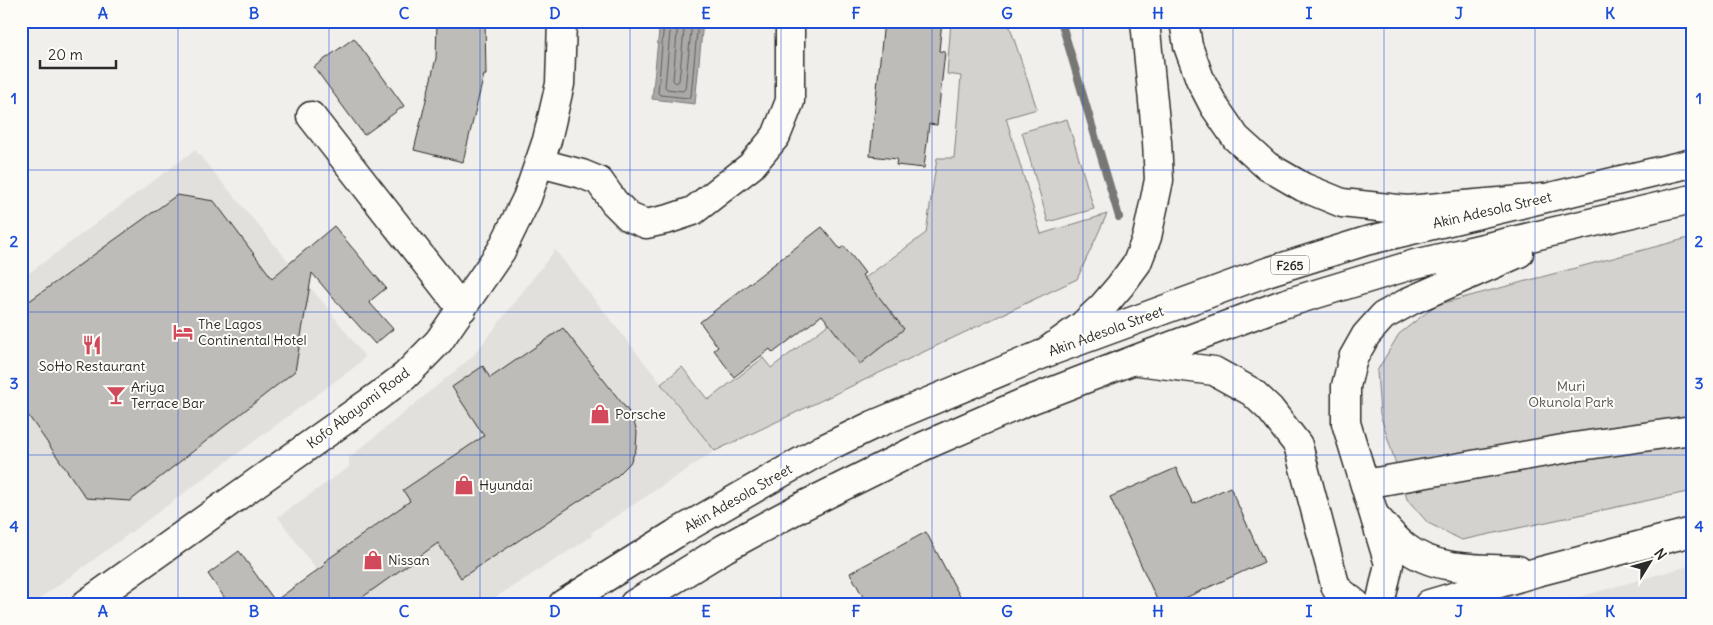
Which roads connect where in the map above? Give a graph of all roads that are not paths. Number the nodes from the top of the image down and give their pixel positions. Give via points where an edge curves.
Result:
1 (562, 21) edge
2 (790, 21) edge
3 (1145, 21) edge
4 (1184, 21) edge
5 (312, 116) dead end
6 (540, 162) junction
7 (1692, 163) edge
8 (1543, 198) junction
9 (1692, 199) edge
10 (1583, 224) junction
11 (462, 309) junction
12 (1043, 354) junction
13 (1134, 360) junction
14 (1692, 430) edge
15 (1365, 484) junction
16 (1374, 515) junction
17 (1692, 532) edge
18 (1537, 572) junction
19 (86, 604) edge
20 (563, 604) edge
21 (634, 604) edge
22 (1356, 604) edge
23 (1380, 604) edge
24 (1429, 604) edge

1 - 6 main road, Kofo Abayomi Road via 560,84
2 - 6 main road via 790,101 776,136 751,166 693,211 646,224 629,217 599,181
3 - 12 main road via 1159,180 1147,237 1136,263 1102,307
4 - 8 main road via 1188,46 1200,79 1236,138 1267,166 1302,187 1342,203 1407,210
5 - 11 main road
6 - 11 main road, Kofo Abayomi Road via 501,252
7 - 8 main road, Akin Adesola Street / F265
8 - 12 main road, Akin Adesola Street / F265 via 1366,240 1267,272
9 - 10 main road
10 - 13 main road via 1396,270 1283,304
10 - 15 main road via 1412,300 1384,316 1366,335 1353,358 1346,386 1346,422
11 - 19 main road, Kofo Abayomi Road via 439,341 405,376
12 - 20 main road, Akin Adesola Street via 823,449 675,534
13 - 21 main road via 924,446 725,548
13 - 22 main road via 1214,371 1252,392 1270,409 1298,445 1336,588
14 - 15 main road
15 - 16 main road
16 - 18 main road via 1406,548 1426,559 1449,566
16 - 23 main road via 1389,564
17 - 18 main road
18 - 24 main road

